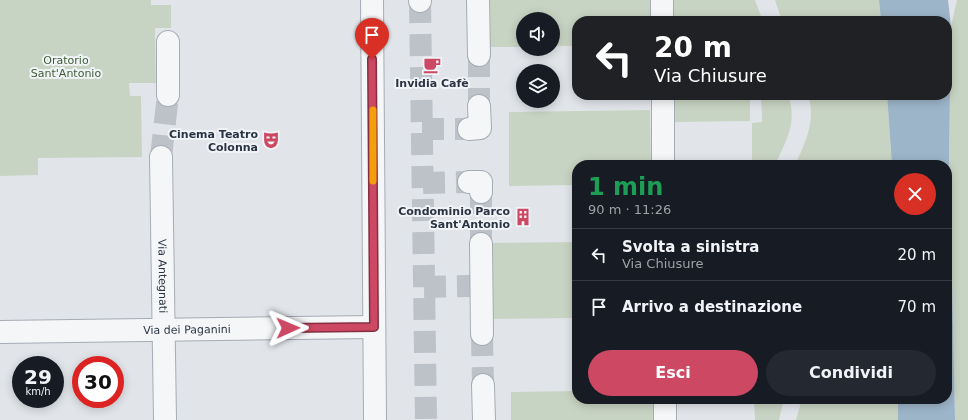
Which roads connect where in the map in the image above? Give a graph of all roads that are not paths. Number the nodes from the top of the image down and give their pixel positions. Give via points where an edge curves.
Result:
1 (372, 0) edge
2 (478, 0) edge
3 (662, 0) edge
4 (662, 16) edge
5 (168, 42) dead end
6 (479, 55) tunnel mouth
7 (168, 95) tunnel mouth
8 (663, 100) edge
9 (480, 106) tunnel mouth
10 (469, 129) tunnel mouth
11 (161, 157) tunnel mouth
12 (664, 160) edge
13 (481, 244) tunnel mouth
14 (374, 327) junction
15 (163, 330) junction
16 (0, 332) edge
17 (482, 334) tunnel mouth
18 (483, 385) tunnel mouth
19 (665, 404) edge
20 (165, 420) edge
21 (375, 420) edge
22 (484, 420) edge
23 (665, 420) edge

1 - 14 street
2 - 6 street
3 - 4 street
5 - 7 street
8 - 12 street
9 - 10 street via 480,128
11 - 15 street, Via Antegnati
13 - 17 street via 476,286
14 - 15 street, Via dei Paganini
14 - 21 street
15 - 16 street, Via dei Paganini
15 - 20 street, Via Antegnati
18 - 22 street
19 - 23 street

